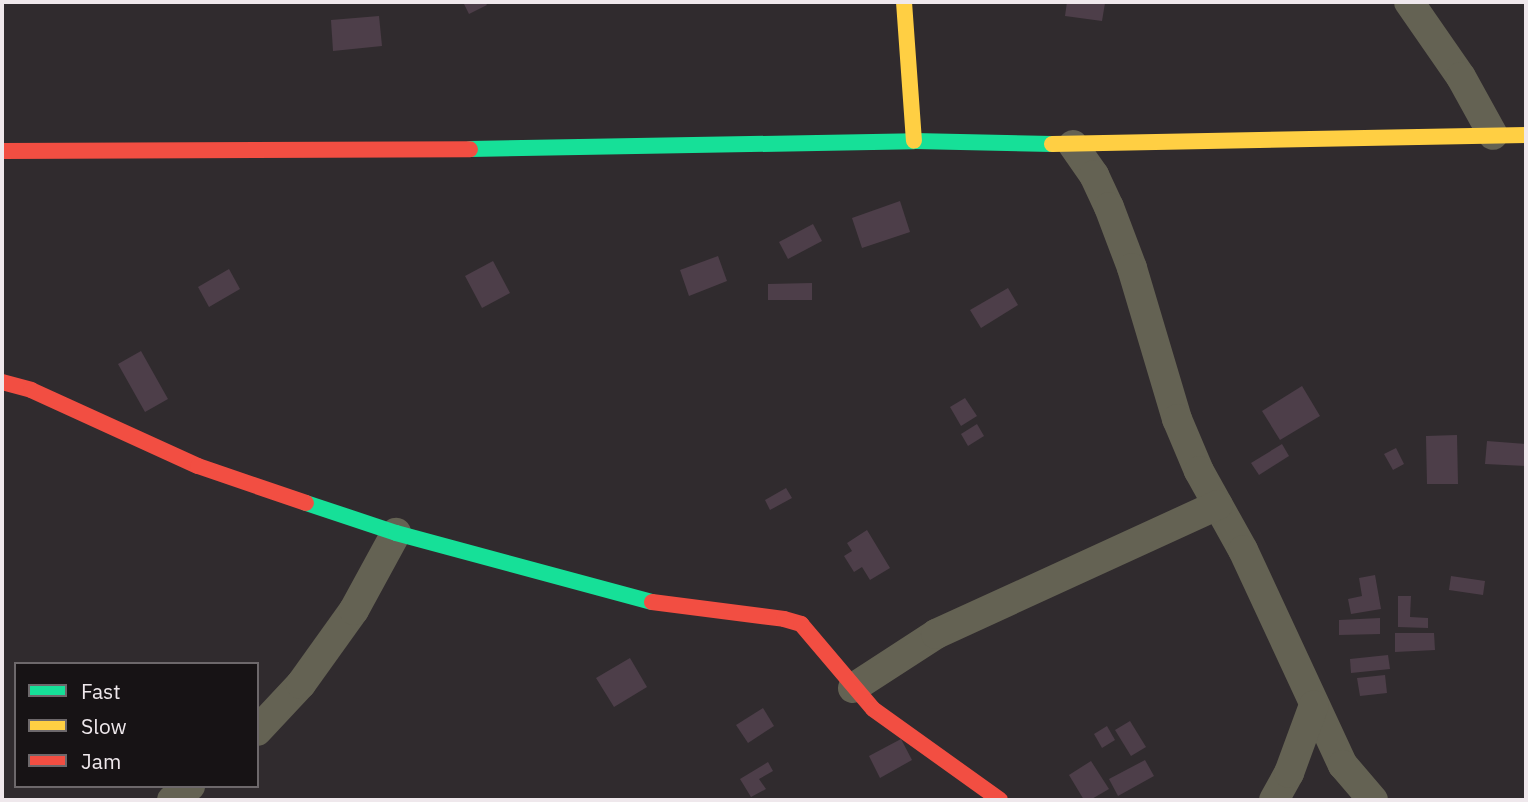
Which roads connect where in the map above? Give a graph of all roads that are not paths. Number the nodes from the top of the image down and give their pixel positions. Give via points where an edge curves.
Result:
1 (904, 2) edge
2 (1409, 2) edge
3 (1493, 135) junction
4 (1526, 135) edge
5 (914, 141) junction
6 (1073, 145) junction
7 (2, 151) edge
8 (2, 382) edge
9 (1218, 505) junction
10 (396, 533) junction
11 (853, 688) junction
12 (1314, 705) junction
13 (259, 729) edge
14 (187, 788) edge
15 (172, 800) edge
16 (1000, 800) edge
17 (1274, 800) edge
18 (1373, 800) edge

1 - 5 main road
2 - 3 street via 1461,77
3 - 4 main road
3 - 6 main road
5 - 6 main road
5 - 7 main road via 322,152
6 - 9 street via 1109,207 1177,419
8 - 10 main road via 31,390 198,466
9 - 11 street via 936,634
9 - 12 street
10 - 11 main road via 630,598 801,624
10 - 13 street via 354,610 301,684
11 - 16 main road via 889,722
12 - 17 street
12 - 18 street via 1343,765
14 - 15 street

